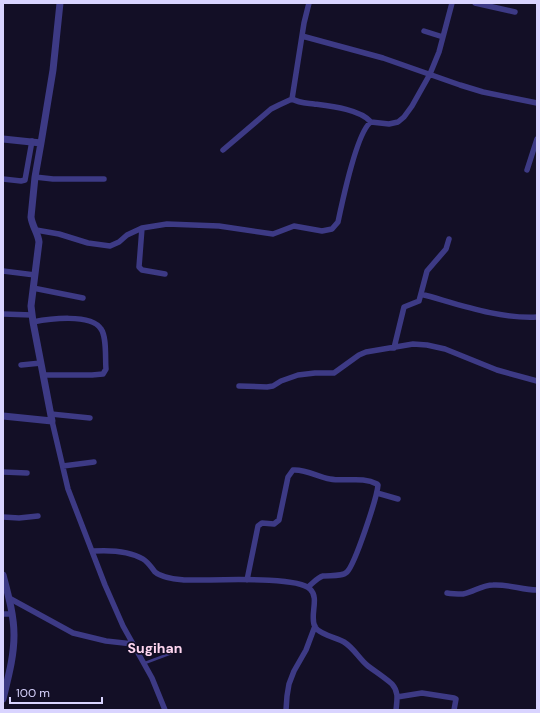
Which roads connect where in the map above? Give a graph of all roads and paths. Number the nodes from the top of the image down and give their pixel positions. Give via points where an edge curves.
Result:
1 (60, 3) edge
2 (309, 3) edge
3 (452, 3) edge
4 (476, 3) edge
5 (515, 12) dead end
6 (424, 31) dead end
7 (302, 36) junction
8 (443, 37) junction
9 (430, 74) junction
10 (292, 99) junction
11 (537, 103) edge
12 (371, 122) junction
13 (3, 139) edge
14 (537, 139) edge
15 (32, 141) junction
16 (41, 143) junction
17 (223, 150) dead end
18 (527, 170) dead end
19 (35, 177) junction
20 (3, 179) edge
21 (104, 180) dead end
22 (142, 228) junction
23 (36, 230) junction
24 (450, 239) dead end
25 (3, 271) edge
26 (165, 274) dead end
27 (36, 275) junction
28 (33, 288) junction
29 (421, 294) junction
30 (83, 298) dead end
31 (3, 314) edge
32 (537, 317) edge
33 (32, 319) junction
34 (394, 348) junction
35 (41, 364) junction
36 (21, 365) dead end
37 (43, 375) junction
38 (537, 381) edge
39 (239, 386) dead end
40 (3, 416) edge
41 (52, 417) junction
42 (90, 418) dead end
43 (94, 462) dead end
44 (63, 466) junction
45 (3, 472) edge
46 (27, 473) dead end
47 (377, 493) junction
48 (398, 499) dead end
49 (38, 516) dead end
50 (3, 517) edge
51 (93, 551) junction
52 (3, 575) edge
53 (247, 580) junction
54 (308, 587) junction
55 (537, 590) edge
56 (447, 593) dead end
57 (9, 598) junction
58 (3, 614) edge
59 (12, 614) junction
60 (315, 626) junction
61 (133, 644) junction
62 (177, 651) dead end
63 (144, 663) junction
64 (397, 697) junction
65 (3, 699) edge
66 (165, 710) edge
67 (286, 710) edge
68 (396, 710) edge
69 (454, 710) edge

1 - 16 street via 53,70
2 - 7 street
3 - 8 street
4 - 5 street
6 - 8 street
7 - 9 street
7 - 10 street
8 - 9 street
9 - 11 street via 478,90
9 - 12 street via 412,106 398,122
10 - 12 street via 354,112
10 - 17 street via 271,109
12 - 22 street via 363,132 338,222 332,229 322,231 294,226 273,234 184,224
13 - 15 street
14 - 18 street
15 - 16 street
15 - 20 street via 25,180
16 - 19 street
19 - 21 street
19 - 23 street via 31,217
22 - 23 street via 110,246
22 - 26 street via 139,267 142,270
23 - 27 street via 39,242
24 - 29 street via 446,249 428,271
25 - 27 street
27 - 28 street
28 - 30 street
28 - 33 street
29 - 32 street via 493,312
29 - 34 street via 417,302 404,307
31 - 33 street
33 - 35 street
33 - 37 street via 81,320 94,324 103,334 106,369 103,374
34 - 38 street via 413,344 436,346 497,370
34 - 39 street via 362,353 334,373 298,375 267,387
35 - 36 street
35 - 37 street
37 - 41 street
40 - 41 street
41 - 42 street
41 - 44 street
43 - 44 street
44 - 51 street via 68,489
45 - 46 street
47 - 48 street
47 - 53 street via 378,485 370,481 331,479 302,470 293,470 288,477 279,520 274,524 262,523 258,526
47 - 54 street via 356,555 347,572 321,576
49 - 50 street
51 - 53 street via 116,551 137,556 145,560 157,573 167,577
51 - 61 street via 118,616
52 - 57 street
53 - 54 street via 273,580
54 - 60 street via 313,594
55 - 56 street via 527,590 508,584 486,586 464,594
57 - 59 street
57 - 61 street via 73,633 106,642
58 - 59 street
59 - 65 street via 13,657
60 - 64 street via 319,631 347,644 367,666 392,684
60 - 67 street via 289,684
61 - 63 street
62 - 63 lane
63 - 66 street
64 - 68 street
64 - 69 street via 422,693 454,698

